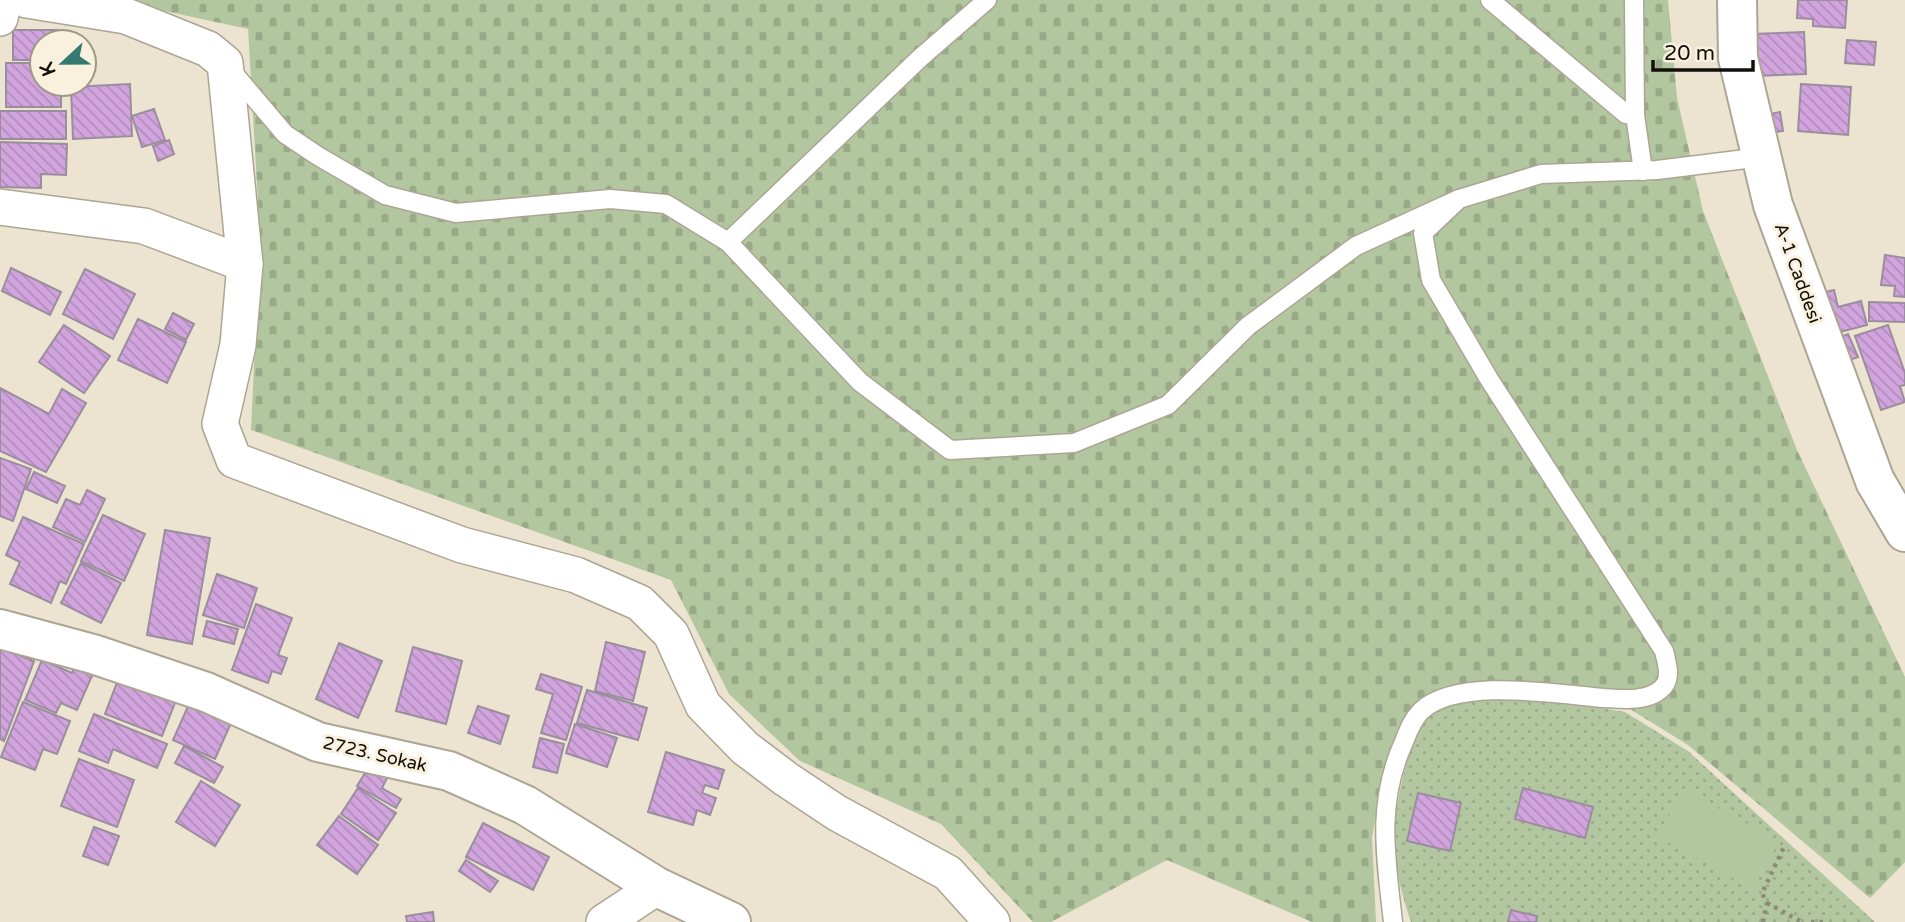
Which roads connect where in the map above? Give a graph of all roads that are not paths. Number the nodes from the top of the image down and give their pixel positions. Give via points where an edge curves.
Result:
1 (4, 0) edge
2 (27, 0) edge
3 (987, 0) edge
4 (1490, 0) edge
5 (1634, 0) edge
6 (1737, 0) edge
7 (0, 18) edge
8 (225, 63) junction
9 (1635, 115) junction
10 (1762, 158) junction
11 (1643, 171) junction
12 (1459, 199) junction
13 (0, 207) edge
14 (728, 242) junction
15 (245, 264) junction
16 (1905, 533) edge
17 (0, 629) edge
18 (657, 887) junction
19 (604, 922) edge
20 (731, 922) edge
21 (992, 922) edge
22 (1393, 922) edge

1 - 7 street
2 - 8 street via 126,16 208,48
3 - 14 lane
4 - 9 lane via 1626,114
5 - 9 lane
6 - 10 street, A-1 Caddesi via 1738,58
8 - 14 lane via 285,134 385,195 456,213 610,199 666,204
8 - 15 street
9 - 11 lane
10 - 11 lane
10 - 16 street, A-1 Caddesi via 1773,205 1875,481
11 - 12 lane via 1541,174
12 - 14 lane via 1356,246 1248,326 1168,405 1074,443 1060,444 950,450 860,382
12 - 22 lane via 1423,233 1432,280 1489,379 1664,651 1670,672 1663,688 1649,697 1496,691 1446,697 1421,712 1412,723 1386,794 1384,845
13 - 15 street via 144,226
15 - 21 street via 238,345 220,424 234,460 462,545 576,575 640,603 671,634 703,705 745,748 837,813 948,873
17 - 18 street, 2723. Sokak via 206,692 318,742 449,771 525,805
18 - 19 street
18 - 20 street, 2723. Sokak

